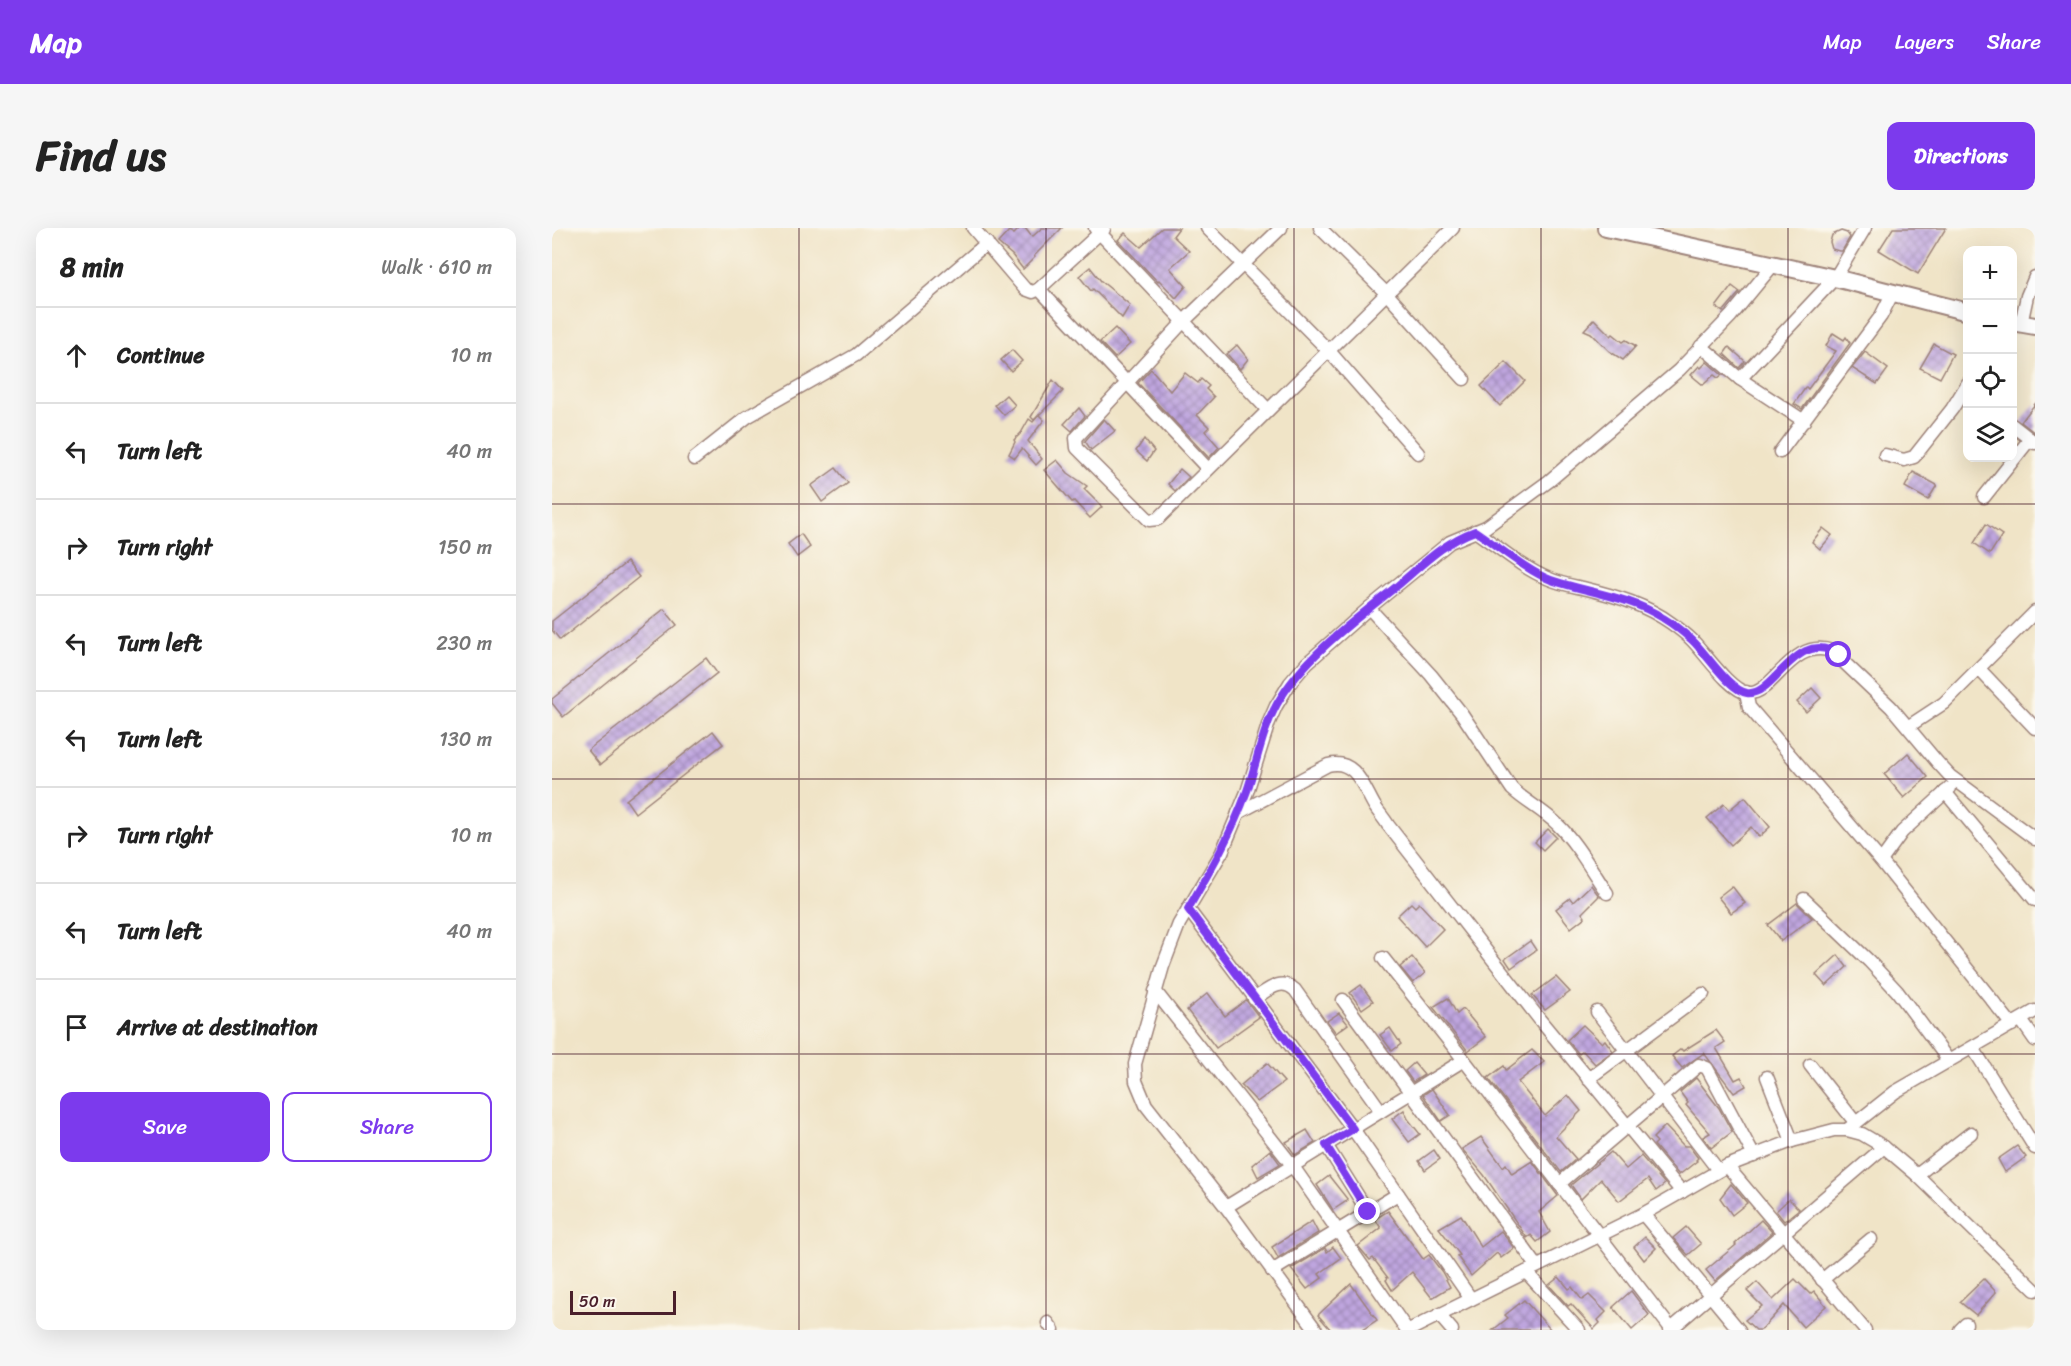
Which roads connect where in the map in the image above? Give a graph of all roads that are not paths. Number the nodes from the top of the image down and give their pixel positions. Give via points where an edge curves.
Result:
1 (973, 228) edge
2 (1207, 228) edge
3 (1281, 228) edge
4 (1320, 228) edge
5 (1453, 228) edge
6 (1865, 228) edge
7 (1612, 229) edge
8 (1100, 230) edge
9 (987, 243) junction
10 (1243, 265) junction
11 (1773, 265) junction
12 (2035, 277) edge
13 (1835, 278) junction
14 (1039, 289) junction
15 (1387, 294) junction
16 (1893, 294) junction
17 (1963, 311) edge
18 (1184, 321) junction
19 (2023, 324) edge
20 (1701, 346) junction
21 (1329, 351) junction
22 (1464, 379) dead end
23 (1740, 379) junction
24 (1128, 381) junction
25 (1963, 391) edge
26 (1268, 410) junction
27 (1804, 421) junction
28 (2017, 428) edge
29 (2032, 441) edge
30 (1780, 452) dead end
31 (1418, 453) dead end
32 (1885, 455) dead end
33 (694, 459) dead end
34 (1208, 469) junction
35 (1984, 497) dead end
36 (1475, 531) junction
37 (1369, 608) junction
38 (2035, 612) edge
39 (1978, 669) junction
40 (1746, 692) junction
41 (1909, 726) junction
42 (2035, 728) edge
43 (1957, 782) junction
44 (1945, 792) junction
45 (1238, 813) junction
46 (2035, 839) edge
47 (1881, 861) junction
48 (1607, 893) dead end
49 (1804, 899) dead end
50 (2035, 900) edge
51 (1188, 909) junction
52 (1383, 958) dead end
53 (1155, 991) junction
54 (1703, 994) dead end
55 (1254, 999) junction
56 (1343, 1000) dead end
57 (2035, 1011) edge
58 (1597, 1012) dead end
59 (2016, 1022) junction
60 (2035, 1040) edge
61 (1973, 1048) junction
62 (1627, 1049) junction
63 (1464, 1060) junction
64 (1949, 1061) junction
65 (1810, 1065) dead end
66 (1767, 1077) dead end
67 (1588, 1079) junction
68 (1412, 1093) junction
69 (1662, 1096) junction
70 (1381, 1111) junction
71 (1628, 1126) junction
72 (1851, 1126) junction
73 (1353, 1129) junction
74 (1971, 1133) dead end
75 (1792, 1141) junction
76 (1326, 1145) junction
77 (1884, 1147) junction
78 (2035, 1148) edge
79 (1754, 1155) junction
80 (1292, 1165) junction
81 (1723, 1168) junction
82 (1917, 1175) junction
83 (1559, 1184) junction
84 (1682, 1192) junction
85 (1398, 1194) junction
86 (1226, 1207) junction
87 (1368, 1212) junction
88 (1643, 1214) junction
89 (1336, 1231) junction
90 (1783, 1233) junction
91 (1598, 1236) junction
92 (1871, 1239) dead end
93 (1532, 1269) junction
94 (1272, 1270) junction
95 (1822, 1281) junction
96 (2035, 1290) edge
97 (1711, 1295) junction
98 (1471, 1299) junction
99 (1439, 1315) junction
100 (1316, 1330) edge
101 (1408, 1330) edge
102 (1452, 1330) edge
103 (1579, 1330) edge
104 (1671, 1330) edge
105 (1739, 1330) edge
106 (1865, 1330) edge

1 - 9 street
2 - 10 street
3 - 10 street
4 - 15 street
5 - 15 street
6 - 13 street
7 - 11 main road
8 - 14 street
8 - 18 street
9 - 14 street via 1025,289
9 - 33 street via 856,355 747,417
10 - 18 street
10 - 21 street
11 - 13 main road
11 - 20 street
12 - 19 street via 2027,296
13 - 16 main road
13 - 23 street
14 - 24 street
15 - 21 street
15 - 22 street
16 - 17 main road
16 - 27 street
18 - 24 street
18 - 26 street
20 - 23 street
20 - 36 street via 1679,370 1549,481
21 - 26 street
21 - 31 street
23 - 27 street
24 - 34 street
24 - 34 street via 1077,435 1077,448 1149,520 1158,519
25 - 32 street via 1914,457 1904,460
26 - 34 street
27 - 30 street
28 - 29 street
29 - 35 street
36 - 37 street via 1450,542
36 - 40 street via 1545,578 1639,605 1662,617 1691,639 1731,683
37 - 45 street via 1290,683 1269,722
37 - 48 street via 1462,714 1512,789 1564,831
38 - 39 street
39 - 41 street via 1944,702
39 - 42 street
40 - 41 street via 1755,692 1802,654 1824,648 1839,655
40 - 47 street via 1749,707
41 - 43 street
43 - 44 street
43 - 46 street
44 - 47 street via 1902,832
44 - 50 street
45 - 51 street via 1222,852
45 - 67 street via 1318,768 1336,762 1350,768 1359,776 1388,825
47 - 59 street
49 - 64 street via 1897,991
51 - 53 street
51 - 55 street
52 - 63 street
53 - 80 street
53 - 86 street via 1135,1064 1140,1094
54 - 62 street
55 - 70 street via 1284,983 1295,990
55 - 73 street
56 - 68 street
57 - 59 street
58 - 62 street
59 - 60 street
59 - 61 street
61 - 64 street
61 - 78 street
62 - 67 street
62 - 69 street
63 - 68 street
63 - 83 street
64 - 72 street via 1895,1092
65 - 72 street
66 - 75 street
67 - 71 street
68 - 70 street
68 - 93 street
69 - 71 street
69 - 79 street via 1695,1067 1703,1065
69 - 81 street
70 - 73 street
71 - 83 street
71 - 84 street
72 - 75 street
72 - 77 street
73 - 76 street
73 - 85 street
74 - 82 street
75 - 79 street
76 - 80 street
76 - 87 street
77 - 82 street
77 - 90 street
79 - 81 street
80 - 86 street
80 - 89 street
81 - 84 street
81 - 90 street
82 - 96 street
83 - 91 street
84 - 88 street
85 - 87 street
85 - 98 street
86 - 94 street
87 - 89 street
88 - 91 street
88 - 97 street
89 - 94 street
89 - 101 street
90 - 95 street
90 - 97 street
91 - 93 street
91 - 104 street
92 - 95 street
93 - 98 street
93 - 103 street
94 - 100 street
95 - 106 street
97 - 104 street
97 - 105 street
98 - 99 street
99 - 101 street
99 - 102 street

